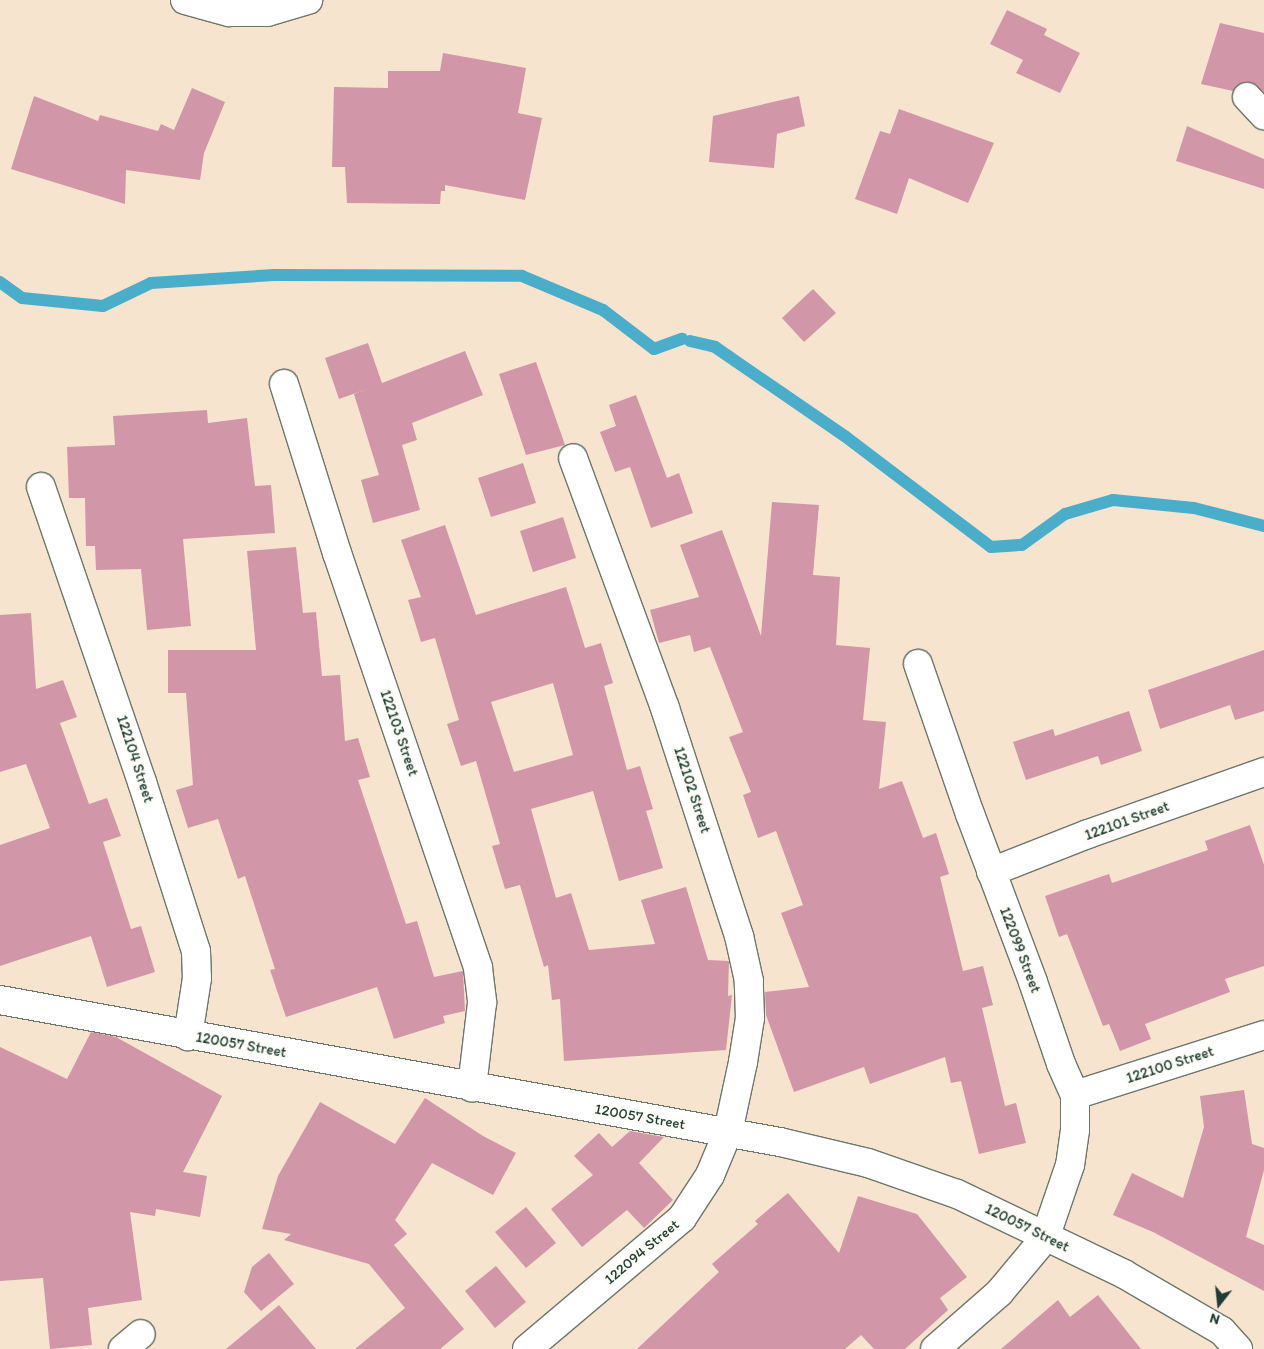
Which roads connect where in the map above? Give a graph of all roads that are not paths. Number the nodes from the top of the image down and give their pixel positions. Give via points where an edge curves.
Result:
1 (185, 0) edge
2 (308, 0) edge
3 (284, 384) dead end
4 (574, 458) dead end
5 (41, 487) dead end
6 (918, 664) dead end
7 (1264, 772) edge
8 (991, 872) junction
9 (0, 1000) edge
10 (1264, 1035) edge
11 (188, 1036) junction
12 (472, 1087) junction
13 (1076, 1095) junction
14 (728, 1132) junction
15 (1046, 1238) junction
16 (527, 1349) edge
17 (935, 1349) edge
18 (1238, 1349) edge

1 - 2 street via 229,12 268,12
3 - 12 street, 122103 Street via 478,968 482,1002
4 - 14 street, 122102 Street via 665,708 739,936 749,981 750,1018
5 - 11 street, 122104 Street via 196,950 197,978
6 - 8 street, 122099 Street
7 - 8 street, 122101 Street
8 - 13 street, 122099 Street via 1061,1064
9 - 11 street, 120057 Street
10 - 13 street, 122100 Street
11 - 12 street, 120057 Street
12 - 14 street, 120057 Street
13 - 15 street, 122099 Street via 1070,1165
14 - 15 street, 120057 Street via 868,1163 957,1194
14 - 16 street, 122094 Street via 710,1175 682,1218
15 - 17 street via 999,1293
15 - 18 street, 120057 Street via 1124,1274 1222,1331

